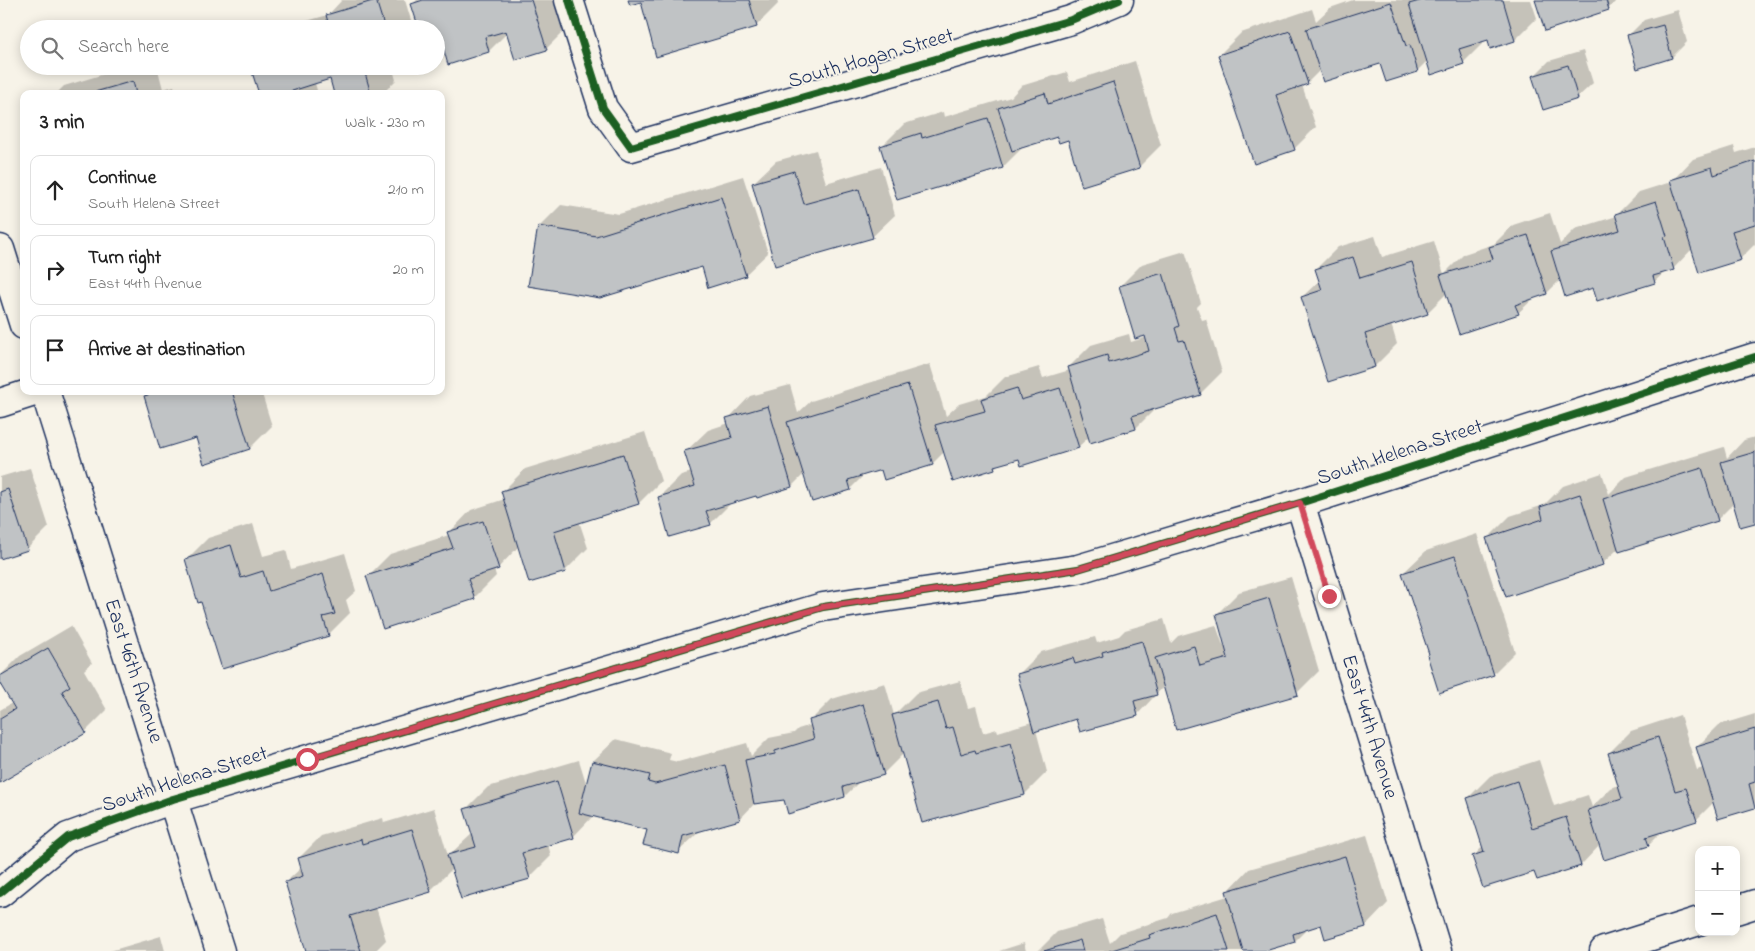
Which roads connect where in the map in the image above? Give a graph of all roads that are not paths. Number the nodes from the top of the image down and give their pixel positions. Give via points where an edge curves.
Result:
1 (569, 0) edge
2 (1119, 0) edge
3 (0, 249) edge
4 (20, 312) edge
5 (1755, 357) edge
6 (24, 395) edge
7 (46, 395) edge
8 (0, 402) edge
9 (1300, 503) junction
10 (173, 799) junction
11 (0, 893) edge
12 (1755, 904) edge
13 (1740, 909) edge
14 (1695, 922) edge
15 (220, 951) edge
16 (1437, 951) edge
17 (1604, 951) edge

1 - 2 street, South Hogan Street via 603,108 631,147 1071,20
3 - 4 street
5 - 9 street, South Helena Street
6 - 8 street
7 - 10 street, East 46th Avenue
9 - 10 street, South Helena Street via 1078,569 823,607
9 - 16 street, East 44th Avenue
10 - 11 street, South Helena Street via 68,838
10 - 15 street, East 46th Avenue
12 - 13 street
14 - 17 street

